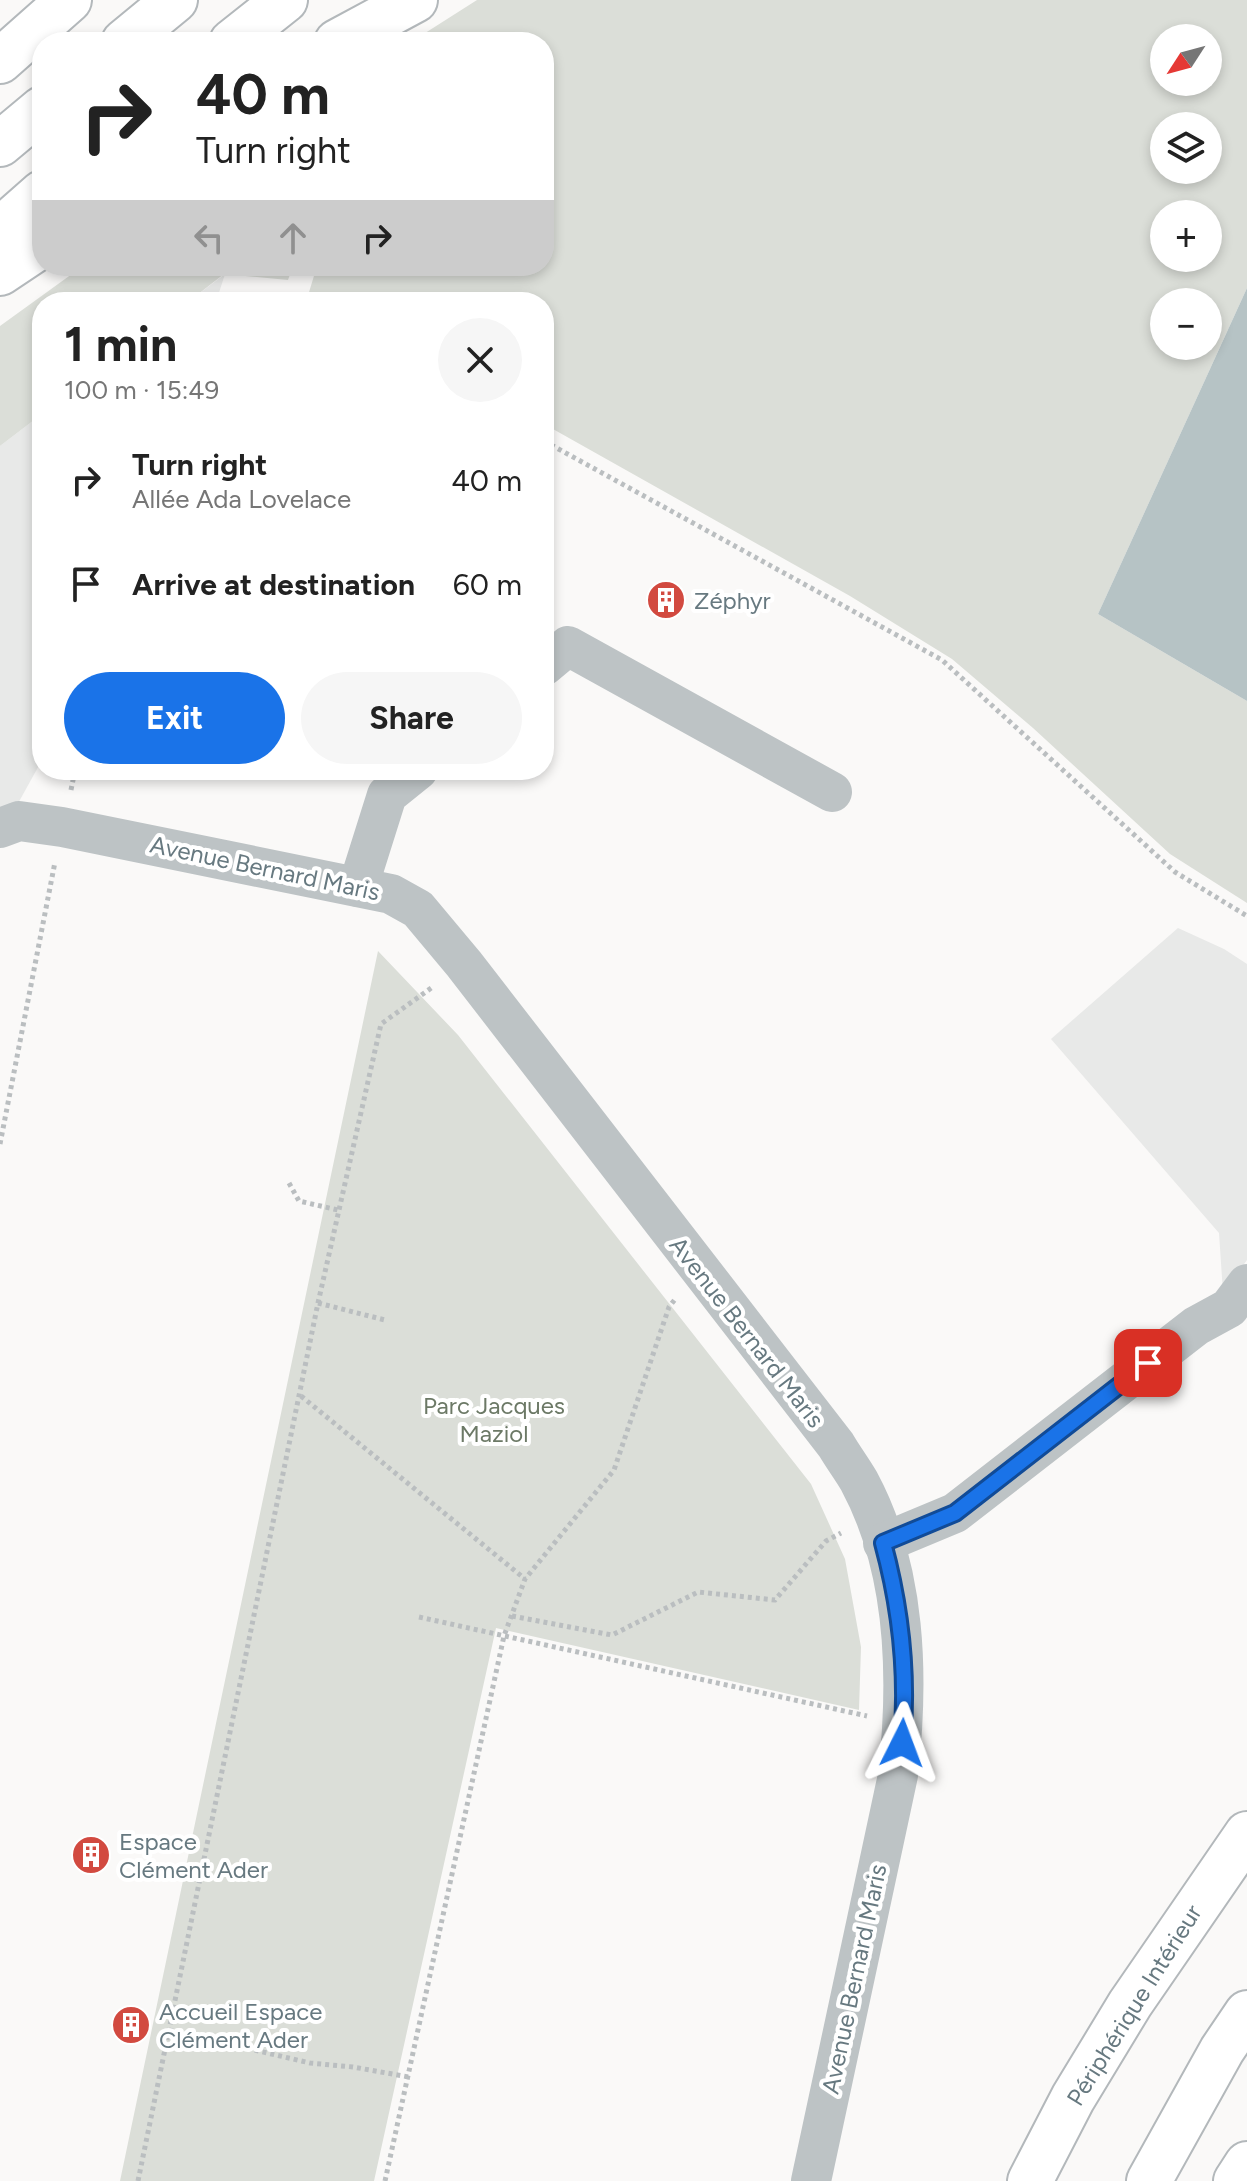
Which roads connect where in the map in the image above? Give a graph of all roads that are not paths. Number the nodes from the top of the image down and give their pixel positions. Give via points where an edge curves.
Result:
1 (69, 0) edge
2 (175, 0) edge
3 (285, 0) edge
4 (390, 0) edge
5 (415, 0) edge
6 (33, 32) edge
7 (136, 32) edge
8 (245, 32) edge
9 (347, 32) edge
10 (353, 32) edge
11 (32, 33) edge
12 (0, 61) edge
13 (32, 117) edge
14 (0, 144) edge
15 (32, 202) edge
16 (0, 230) edge
17 (32, 252) edge
18 (0, 273) edge
19 (554, 658) edge
20 (406, 780) edge
21 (832, 792) dead end
22 (0, 828) edge
23 (358, 887) junction
24 (1247, 1284) edge
25 (879, 1530) junction
26 (1247, 1834) edge
27 (1247, 2013) edge
28 (1247, 2164) edge
29 (811, 2181) edge
30 (1030, 2181) edge
31 (1149, 2181) edge
32 (1236, 2181) edge

1 - 6 highway
2 - 7 highway
3 - 8 highway
4 - 9 highway
5 - 10 highway
11 - 12 highway
13 - 14 highway
15 - 16 highway
17 - 18 highway
19 - 21 street via 568,646
20 - 23 street via 387,795
22 - 23 street, Avenue Bernard Maris via 19,821 62,827
23 - 25 street, Avenue Bernard Maris via 391,894 418,909 464,964 836,1445 859,1481
24 - 25 street via 1229,1308 1196,1326 955,1513
25 - 29 street, Avenue Bernard Maris via 902,1635 904,1719 898,1775
26 - 30 highway, Périphérique Intérieur via 1130,2004
27 - 31 highway
28 - 32 highway

